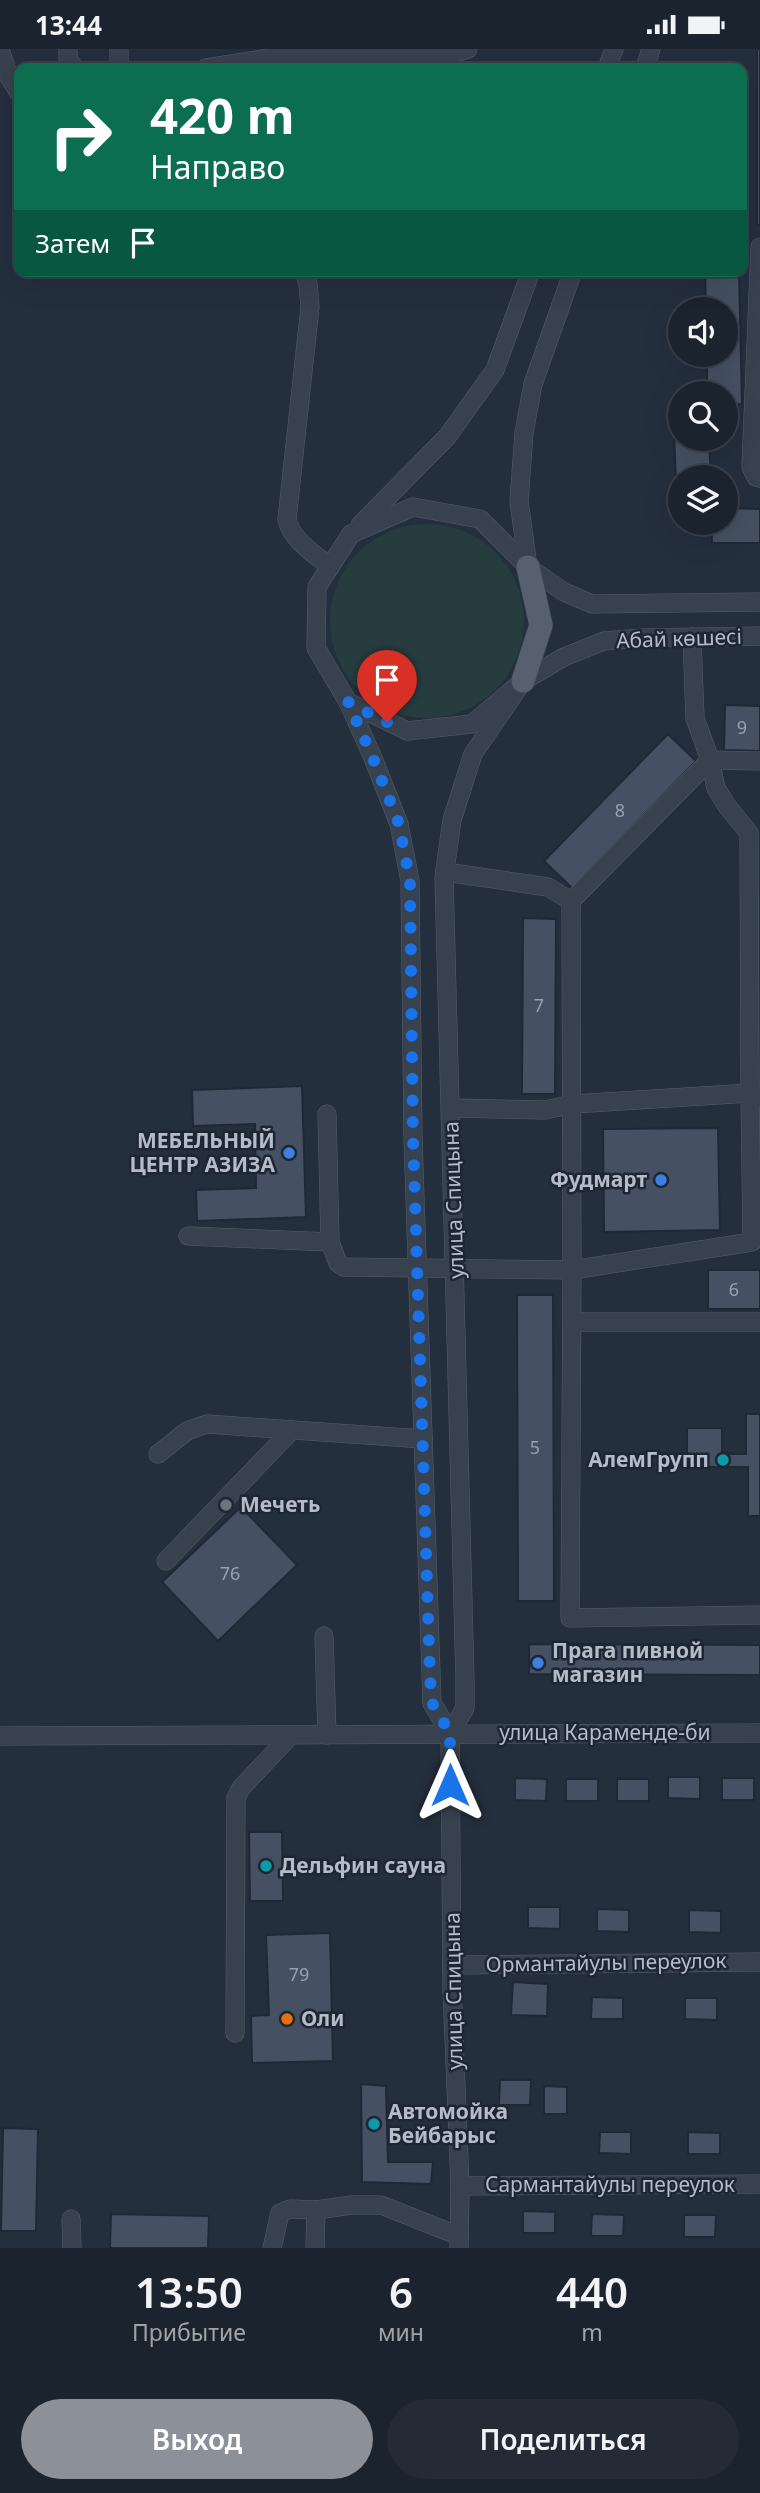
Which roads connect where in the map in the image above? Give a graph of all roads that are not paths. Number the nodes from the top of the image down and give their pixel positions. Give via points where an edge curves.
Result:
1 (0, 49) edge
2 (467, 49) edge
3 (300, 51) edge
4 (371, 51) edge
5 (264, 63) edge
6 (14, 85) edge
7 (760, 247) edge
8 (306, 277) edge
9 (529, 277) edge
10 (571, 277) edge
11 (760, 478) edge
12 (351, 534) junction
13 (330, 567) junction
14 (528, 567) junction
15 (760, 601) edge
16 (760, 636) edge
17 (692, 637) junction
18 (523, 681) junction
19 (348, 702) junction
20 (710, 760) junction
21 (760, 761) edge
22 (444, 872) junction
23 (571, 901) junction
24 (755, 1095) edge
25 (573, 1104) junction
26 (451, 1108) junction
27 (327, 1114) dead end
28 (188, 1236) dead end
29 (330, 1242) junction
30 (418, 1267) junction
31 (456, 1267) junction
32 (572, 1270) junction
33 (572, 1322) junction
34 (760, 1322) edge
35 (292, 1430) junction
36 (423, 1439) junction
37 (158, 1454) dead end
38 (166, 1561) dead end
39 (760, 1615) edge
40 (324, 1636) dead end
41 (450, 1733) junction
42 (760, 1734) edge
43 (291, 1735) junction
44 (327, 1735) junction
45 (0, 1736) edge
46 (760, 1962) edge
47 (452, 1965) junction
48 (235, 2033) dead end
49 (760, 2184) edge
50 (460, 2186) junction
51 (316, 2210) junction
52 (71, 2219) dead end
53 (459, 2242) edge
54 (72, 2248) edge
55 (272, 2248) edge
56 (316, 2248) edge

1 - 6 street
2 - 4 street via 436,58
3 - 4 street
3 - 5 street
7 - 11 street via 751,467
8 - 13 street via 310,307 286,519 295,536
9 - 12 street via 495,370 447,437
10 - 14 street via 533,384 524,433 519,501
12 - 13 street
12 - 14 street via 413,506 480,519
13 - 19 street via 317,587 316,648
14 - 15 street, Абай көшесі via 564,593 592,604
14 - 18 main road via 541,625
16 - 17 street, Абай көшесі
17 - 18 street, Абай көшесі via 604,641
17 - 20 street via 695,717
18 - 19 street via 472,724 407,731
18 - 22 street, улица Спицына via 473,754 452,820
19 - 30 street, улица Спицына via 399,824 410,881
20 - 21 street
20 - 23 street
20 - 24 street via 716,788 749,833
22 - 23 street via 548,887
22 - 26 street, улица Спицына
23 - 25 street
24 - 25 street
24 - 32 street via 752,1242
25 - 26 street via 544,1110
25 - 32 street
26 - 31 street, улица Спицына
27 - 29 street
28 - 29 street
29 - 30 street via 344,1267
30 - 31 street
30 - 36 street, улица Спицына
31 - 32 street
31 - 41 street, улица Спицына via 466,1680 465,1708
32 - 33 street
33 - 34 street
33 - 39 street via 570,1618
35 - 36 street
35 - 37 street via 207,1424 187,1431
35 - 38 street
36 - 41 street, улица Спицына via 432,1703
40 - 44 street
41 - 42 street, улица Караменде-би
41 - 44 street, улица Караменде-би
41 - 47 street, улица Спицына
43 - 44 street, улица Караменде-би
43 - 45 street, улица Караменде-би
43 - 48 street via 236,1798
46 - 47 street, Ормантайулы переулок
47 - 50 street, улица Спицына
49 - 50 street, Сармантайулы переулок
50 - 53 street, улица Спицына
51 - 53 street via 381,2205
51 - 55 street via 280,2213
51 - 56 street
52 - 54 street

